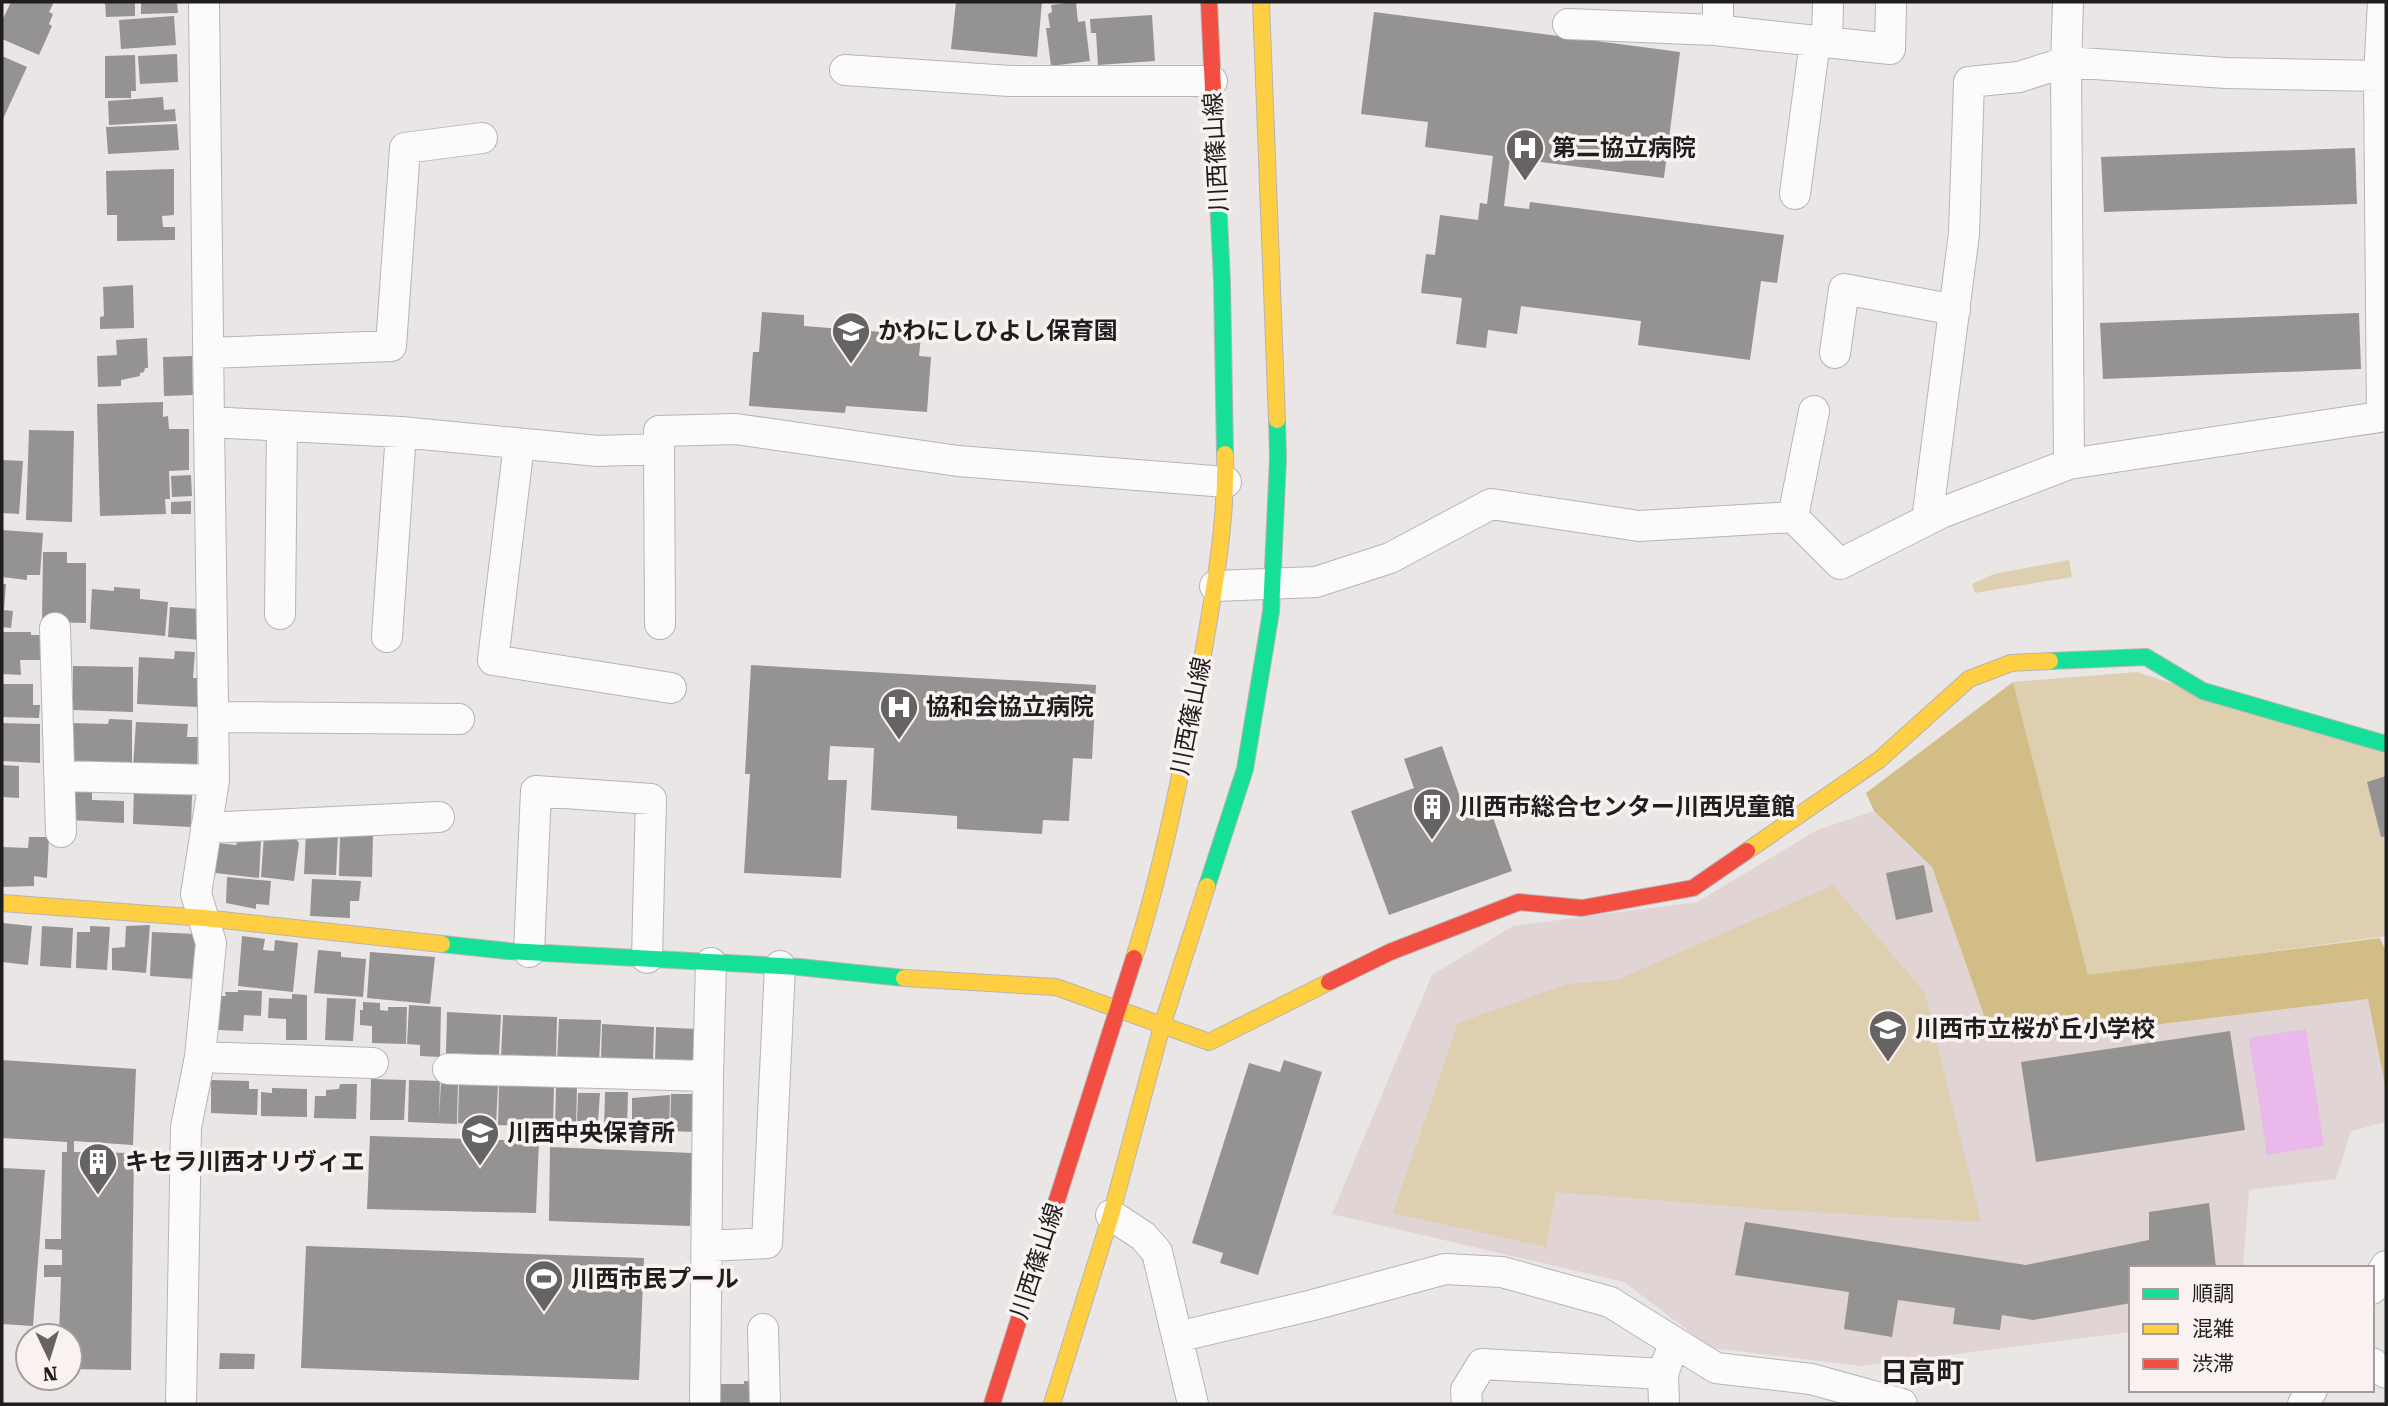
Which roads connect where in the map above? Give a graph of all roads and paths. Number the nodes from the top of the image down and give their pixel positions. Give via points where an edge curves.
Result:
1 (204, 2) edge
2 (1209, 2) edge
3 (1261, 2) edge
4 (1828, 2) edge
5 (1891, 2) edge
6 (2068, 2) edge
7 (2383, 2) edge
8 (1618, 14) edge
9 (1718, 16) edge
10 (1568, 24) dead end
11 (1821, 42) junction
12 (2066, 62) junction
13 (845, 70) dead end
14 (2379, 76) junction
15 (1212, 81) junction
16 (482, 138) dead end
17 (1795, 194) dead end
18 (1955, 310) junction
19 (1835, 352) dead end
20 (208, 353) junction
21 (1814, 411) dead end
22 (2384, 416) edge
23 (209, 422) junction
24 (282, 426) junction
25 (401, 432) junction
26 (519, 444) junction
27 (659, 449) junction
28 (2069, 464) junction
29 (1226, 482) junction
30 (1793, 517) junction
31 (1927, 520) junction
32 (1272, 583) junction
33 (1215, 586) junction
34 (281, 614) dead end
35 (660, 624) dead end
36 (55, 628) dead end
37 (387, 637) dead end
38 (671, 688) dead end
39 (213, 717) junction
40 (459, 719) dead end
41 (2386, 744) edge
42 (60, 776) junction
43 (214, 780) junction
44 (439, 817) dead end
45 (206, 828) junction
46 (61, 832) dead end
47 (2, 902) edge
48 (204, 918) junction
49 (529, 952) junction
50 (647, 958) junction
51 (711, 963) junction
52 (780, 966) junction
53 (1116, 1009) junction
54 (1162, 1026) junction
55 (200, 1057) junction
56 (373, 1063) dead end
57 (448, 1069) dead end
58 (708, 1076) junction
59 (1111, 1215) junction
60 (707, 1246) junction
61 (2386, 1266) edge
62 (2374, 1286) edge
63 (763, 1329) dead end
64 (1177, 1337) junction
65 (1674, 1342) junction
66 (1662, 1374) junction
67 (181, 1404) edge
68 (705, 1404) edge
69 (765, 1404) edge
70 (992, 1404) edge
71 (1052, 1404) edge
72 (1193, 1404) edge
73 (1467, 1404) edge
74 (1664, 1404) edge
75 (1902, 1404) edge

1 - 20 street
2 - 15 main road, 川西篠山線
3 - 32 main road, 川西篠山線 via 1278,458
4 - 11 street
5 - 11 street via 1890,49
6 - 12 street
7 - 14 street
8 - 9 street
8 - 10 street
9 - 11 street
11 - 17 street
12 - 14 street via 2226,73
12 - 18 street via 2019,77 1969,82 1964,234
12 - 28 street
13 - 15 street via 1010,81
14 - 22 street
15 - 29 main road, 川西篠山線
16 - 20 street via 405,148 391,346
18 - 19 street via 1844,289
18 - 31 street
20 - 23 street
21 - 30 street
22 - 28 street
23 - 24 street
23 - 39 street
24 - 25 street
24 - 34 street
25 - 26 street
25 - 37 street
26 - 27 street via 598,451
26 - 38 street via 493,660
27 - 29 street via 659,430 736,429 958,461
27 - 35 street
28 - 31 street
29 - 33 main road, 川西篠山線
30 - 31 street via 1840,564
30 - 32 street via 1639,526 1491,504 1390,558 1316,582
32 - 33 street
32 - 54 main road, 川西篠山線 via 1245,769
33 - 53 main road, 川西篠山線 via 1182,772 1145,923
36 - 42 street
39 - 40 street
39 - 43 street
41 - 54 main road via 2203,691 2146,657 2011,663 1969,679 1879,760 1693,888 1582,908 1519,902 1390,952 1209,1042
42 - 43 street
42 - 46 street
43 - 45 street
44 - 45 street
45 - 48 street via 196,894
47 - 48 main road
48 - 49 main road
48 - 55 street via 211,943
49 - 50 main road
49 - 50 street via 536,791 651,799
50 - 51 main road
51 - 52 main road
51 - 58 street
52 - 53 main road via 944,982 1056,987
52 - 60 street via 767,1243
53 - 54 main road
53 - 70 main road, 川西篠山線
54 - 59 main road, 川西篠山線
55 - 56 street
55 - 67 street via 186,1127
57 - 58 street
58 - 60 street
59 - 64 street via 1143,1236 1157,1252
59 - 71 main road, 川西篠山線
60 - 68 street
61 - 62 street
63 - 69 street
64 - 65 street via 1445,1269 1502,1272 1610,1302
64 - 72 street
65 - 66 street
65 - 75 street via 1716,1368 1811,1379
66 - 73 street via 1482,1364 1466,1390
66 - 74 street

